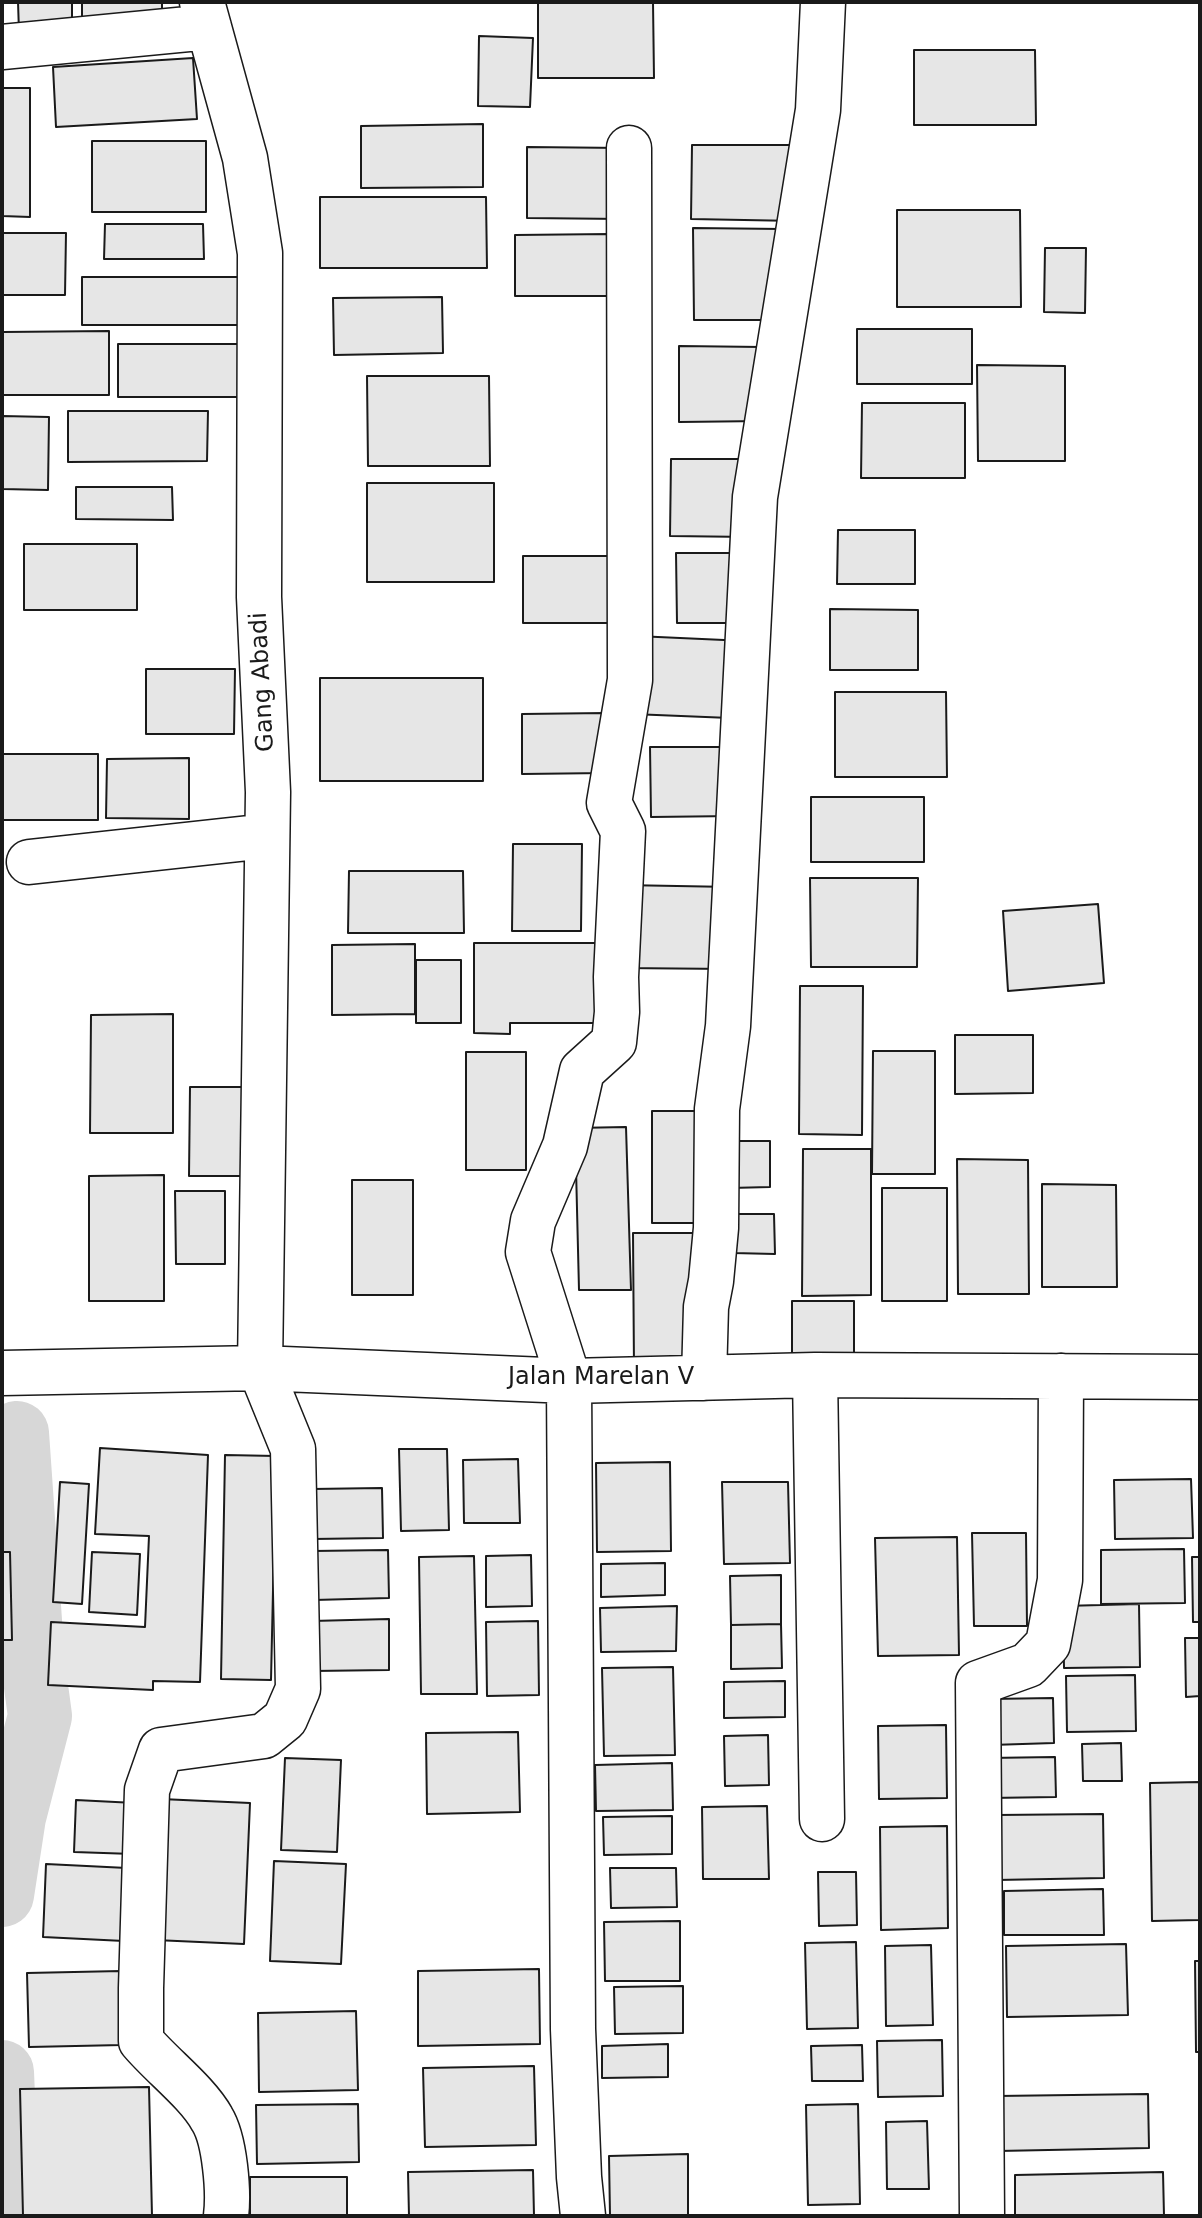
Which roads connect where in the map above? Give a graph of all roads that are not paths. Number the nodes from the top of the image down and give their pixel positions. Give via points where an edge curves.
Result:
1 (823, 2) edge
2 (206, 14) edge
3 (2, 47) edge
4 (629, 148) dead end
5 (267, 836) junction
6 (29, 862) dead end
7 (260, 1368) junction
8 (2, 1373) edge
9 (815, 1375) junction
10 (1061, 1376) junction
11 (1200, 1377) edge
12 (704, 1378) junction
13 (569, 1381) junction
14 (822, 1819) dead end
15 (226, 2216) edge
16 (583, 2216) edge
17 (982, 2216) edge

1 - 12 street via 818,110 755,497
2 - 3 street
2 - 5 street, Gang Abadi via 245,158 260,253 259,597
4 - 13 street via 630,680 609,803 623,831 617,1012 614,1042 582,1071 565,1146 533,1221 528,1252
5 - 6 street
5 - 7 street, Gang Abadi
7 - 8 street, Jalan Marelan V
7 - 13 street, Jalan Marelan V
7 - 15 street via 293,1449 298,1689 285,1719 264,1736 161,1750 147,1790 141,2041 213,2119
9 - 10 street, Jalan Marelan V
9 - 12 street, Jalan Marelan V
9 - 14 street
10 - 11 street, Jalan Marelan V
10 - 17 street via 1060,1580 1048,1644 1028,1665 978,1683
12 - 13 street, Jalan Marelan V
13 - 16 street via 573,2029

